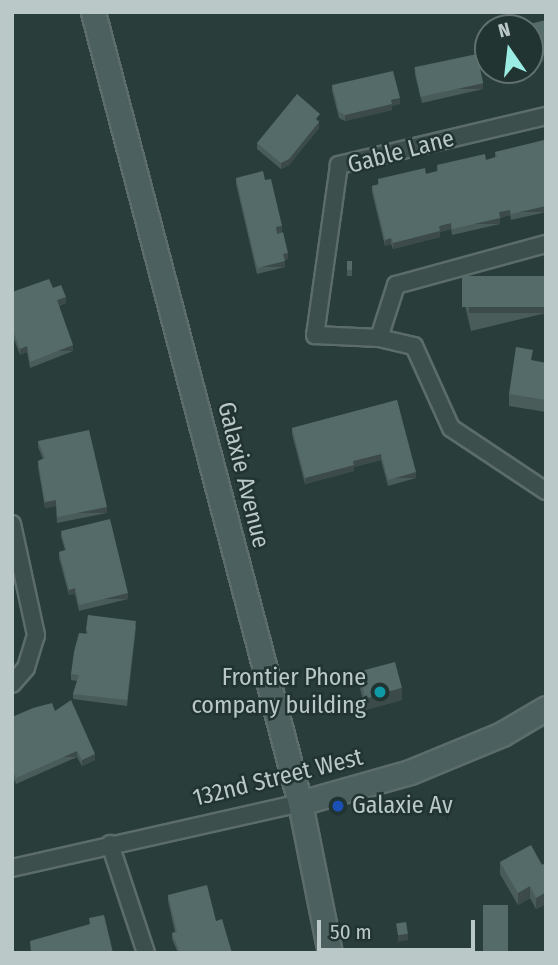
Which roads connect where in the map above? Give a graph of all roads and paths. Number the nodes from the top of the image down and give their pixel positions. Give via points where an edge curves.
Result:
1 (93, 12) edge
2 (546, 116) edge
3 (546, 244) edge
4 (379, 338) junction
5 (546, 491) edge
6 (12, 524) edge
7 (12, 684) edge
8 (546, 708) edge
9 (300, 803) junction
10 (110, 844) junction
11 (12, 868) edge
12 (146, 953) edge
13 (330, 953) edge

1 - 9 street, Galaxie Avenue
2 - 4 street, Gable Lane via 339,165 315,335
3 - 4 street via 396,285
4 - 5 street via 414,346 451,428
6 - 7 street via 36,635 26,668
8 - 9 street, 132nd Street West via 502,734 410,772
9 - 10 street, 132nd Street West
9 - 13 street, Galaxie Avenue
10 - 11 street, 132nd Street West
10 - 12 street

